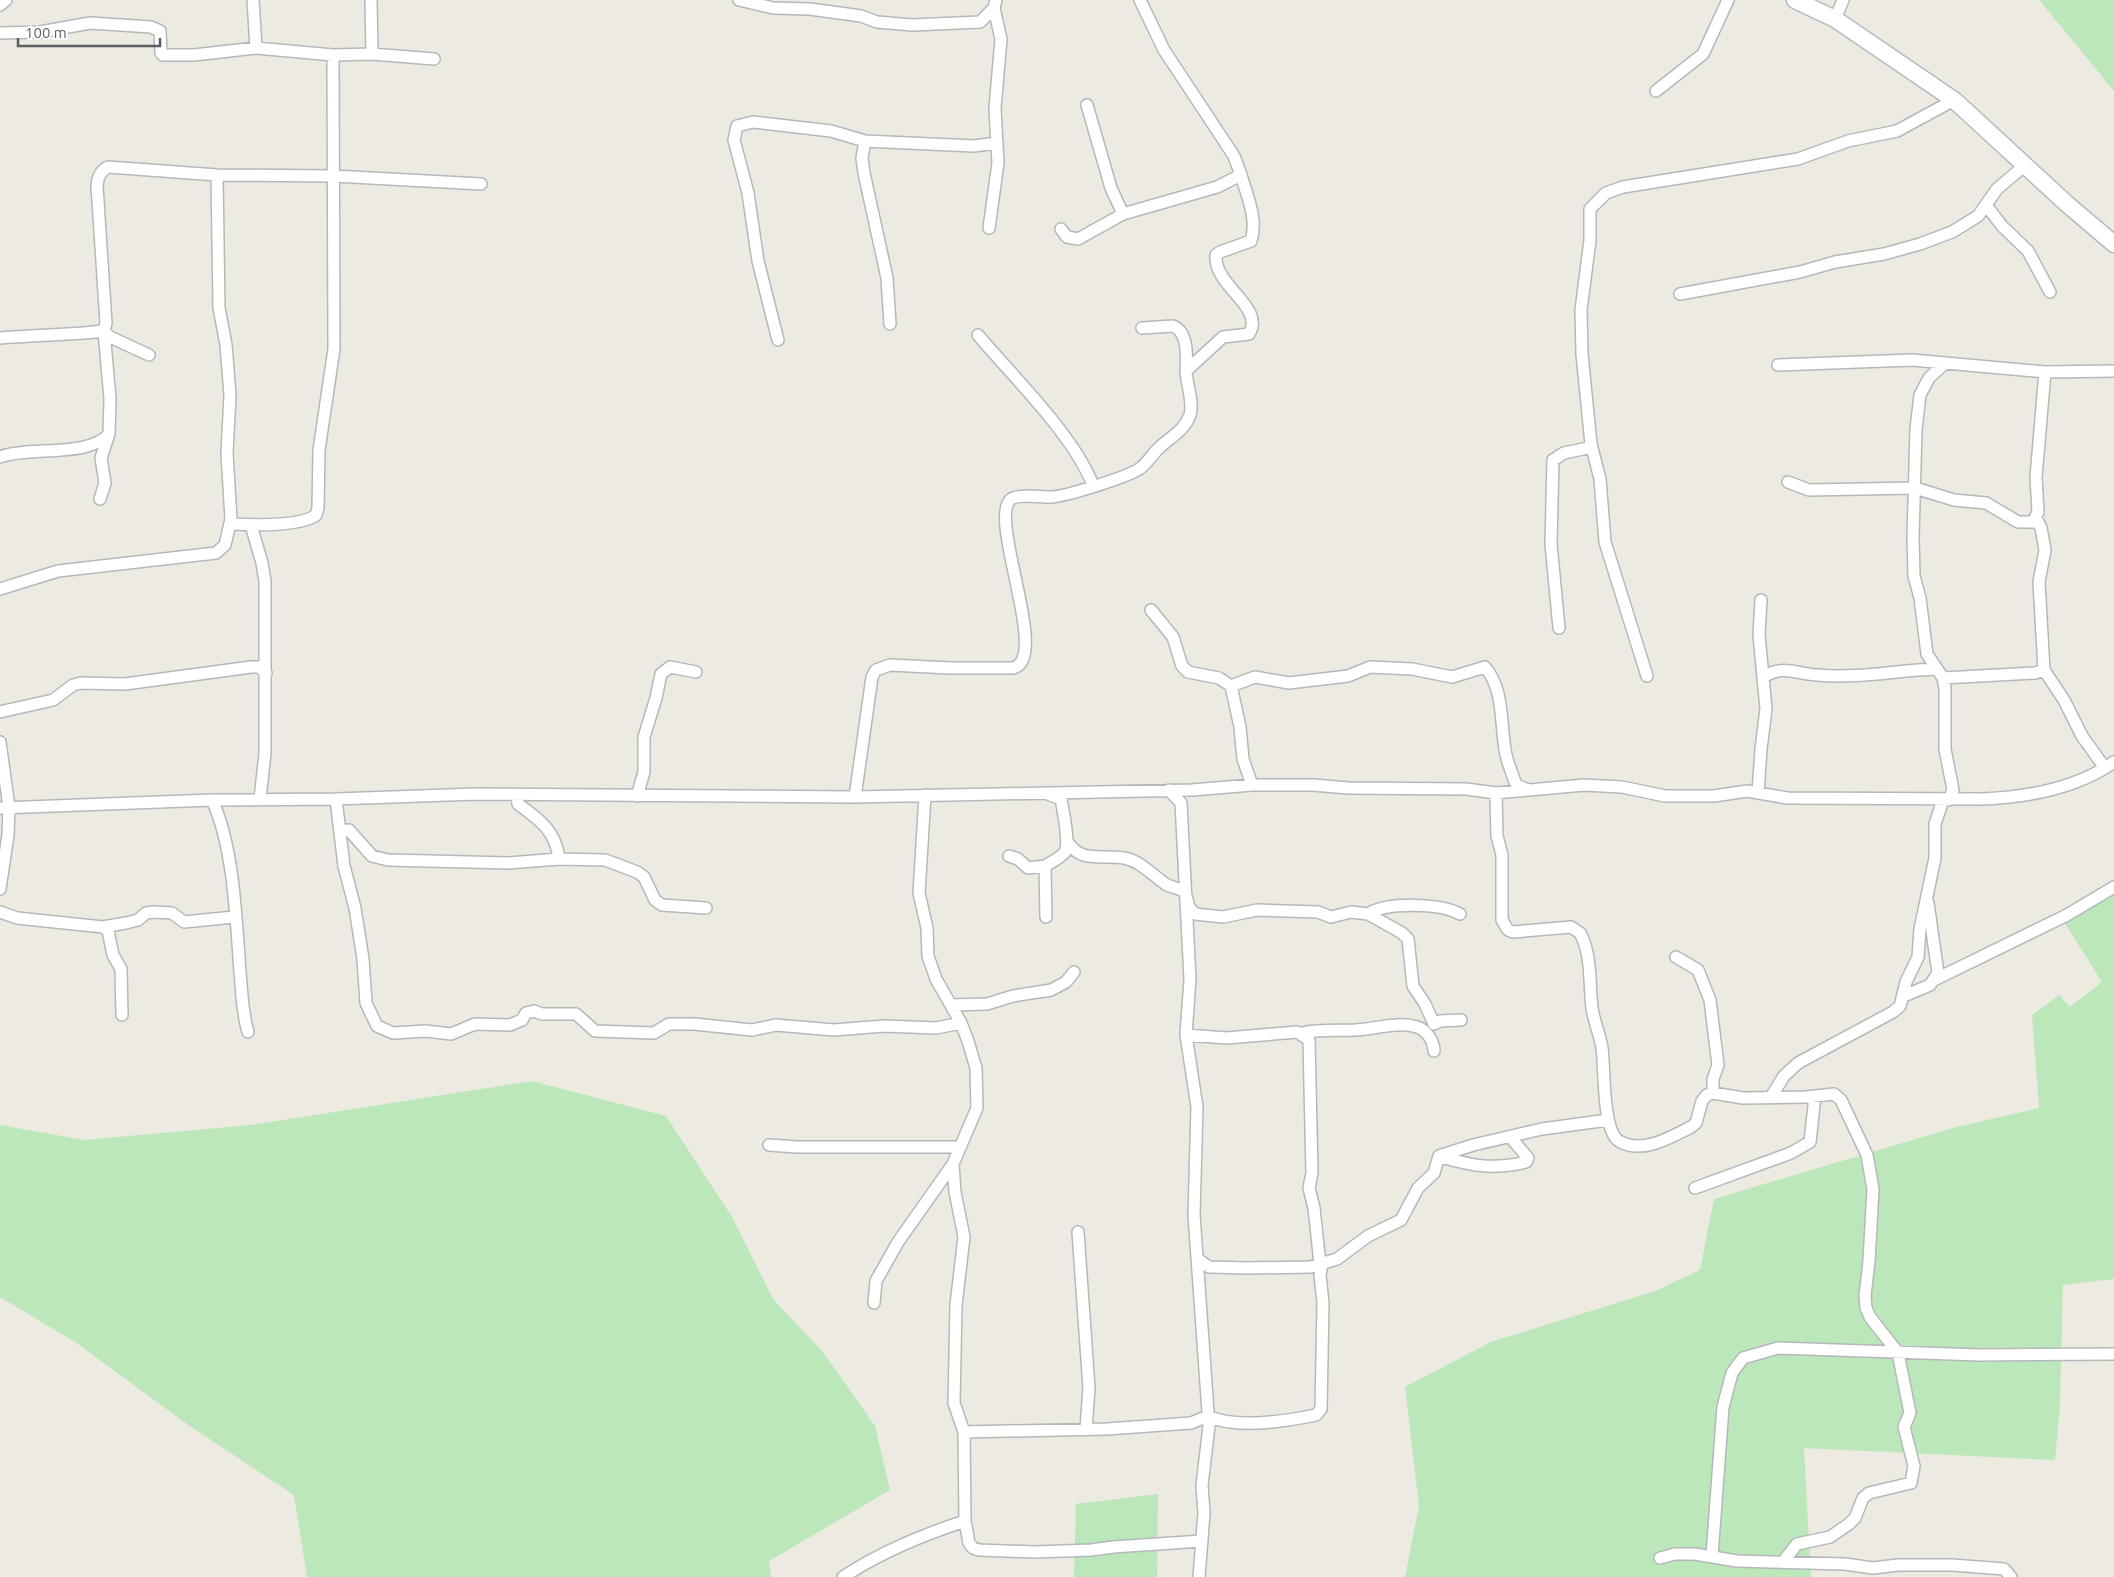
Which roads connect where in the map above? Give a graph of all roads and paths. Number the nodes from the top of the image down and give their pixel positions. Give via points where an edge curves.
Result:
1 (6, 0) edge
2 (253, 0) edge
3 (370, 0) edge
4 (739, 0) edge
5 (1140, 0) edge
6 (1728, 0) edge
7 (1795, 0) edge
8 (1843, 0) edge
9 (995, 4) edge
10 (0, 5) edge
11 (1835, 18) junction
12 (980, 22) junction
13 (998, 26) junction
14 (0, 33) edge
15 (256, 48) junction
16 (372, 54) junction
17 (333, 55) junction
18 (434, 59) dead end
19 (1656, 92) dead end
20 (1954, 100) junction
21 (1087, 105) dead end
22 (865, 141) junction
23 (996, 143) junction
24 (2024, 166) junction
25 (217, 174) junction
26 (1241, 175) junction
27 (334, 176) junction
28 (481, 184) dead end
29 (1986, 205) junction
30 (1123, 214) junction
31 (989, 228) dead end
32 (1061, 229) dead end
33 (2114, 244) edge
34 (2050, 292) dead end
35 (1680, 294) dead end
36 (890, 324) dead end
37 (1142, 328) dead end
38 (104, 331) junction
39 (978, 335) dead end
40 (0, 338) edge
41 (778, 340) dead end
42 (149, 356) dead end
43 (1944, 364) junction
44 (1778, 365) dead end
45 (1186, 371) junction
46 (2114, 371) edge
47 (2045, 372) junction
48 (109, 434) junction
49 (1591, 444) junction
50 (0, 457) edge
51 (1788, 482) dead end
52 (1093, 485) junction
53 (1915, 488) junction
54 (100, 499) dead end
55 (2036, 518) junction
56 (231, 524) junction
57 (251, 525) junction
58 (0, 589) edge
59 (1761, 600) dead end
60 (1151, 610) dead end
61 (1559, 628) dead end
62 (2044, 670) junction
63 (696, 672) dead end
64 (266, 673) junction
65 (1940, 673) junction
66 (1646, 676) dead end
67 (1765, 676) junction
68 (1231, 686) junction
69 (0, 712) edge
70 (0, 742) edge
71 (2110, 765) edge
72 (1252, 786) junction
73 (1169, 790) junction
74 (1192, 790) junction
75 (1528, 790) junction
76 (1037, 793) junction
77 (1496, 793) junction
78 (1758, 793) junction
79 (926, 795) junction
80 (517, 796) junction
81 (637, 796) junction
82 (855, 797) junction
83 (260, 799) junction
84 (336, 799) junction
85 (212, 800) junction
86 (1946, 800) junction
87 (1181, 803) junction
88 (4, 808) edge
89 (340, 831) junction
90 (1067, 841) junction
91 (1010, 856) dead end
92 (559, 859) junction
93 (1045, 866) junction
94 (2114, 887) edge
95 (0, 889) edge
96 (1185, 892) junction
97 (1927, 898) junction
98 (706, 908) dead end
99 (0, 912) edge
100 (1368, 914) junction
101 (1460, 914) dead end
102 (234, 917) junction
103 (1046, 917) dead end
104 (104, 927) junction
105 (1676, 957) dead end
106 (1074, 972) dead end
107 (1934, 980) junction
108 (1904, 996) junction
109 (951, 1005) junction
110 (122, 1015) dead end
111 (1461, 1020) dead end
112 (961, 1023) junction
113 (1434, 1024) junction
114 (1418, 1027) junction
115 (248, 1032) dead end
116 (1302, 1033) junction
117 (1186, 1035) junction
118 (1434, 1051) dead end
119 (1782, 1092) junction
120 (1713, 1093) junction
121 (1816, 1096) junction
122 (1608, 1120) junction
123 (1510, 1138) junction
124 (769, 1145) dead end
125 (960, 1147) junction
126 (1439, 1156) junction
127 (953, 1164) junction
128 (1695, 1188) dead end
129 (1078, 1232) dead end
130 (1199, 1260) junction
131 (1318, 1267) junction
132 (874, 1303) dead end
133 (1898, 1352) junction
134 (2114, 1354) edge
135 (1211, 1421) junction
136 (1086, 1429) junction
137 (964, 1432) junction
138 (965, 1521) junction
139 (1202, 1541) junction
140 (1712, 1556) junction
141 (1660, 1558) dead end
142 (1783, 1562) junction
143 (843, 1577) edge
144 (1199, 1577) edge
145 (2011, 1577) edge

1 - 10 street
2 - 15 street
3 - 16 street
4 - 12 street via 773,8 861,16 877,22 912,25
5 - 26 street via 1164,50 1234,156
6 - 19 street via 1703,54
7 - 11 street
8 - 11 street
9 - 12 street
9 - 13 street
11 - 20 street
12 - 13 street
13 - 23 street via 1001,39 995,108
14 - 15 street via 40,32 90,23 157,28 163,55
15 - 17 street
16 - 17 street
16 - 18 street
17 - 27 street
20 - 24 street
20 - 49 street via 1896,131 1848,142 1798,159 1623,187 1606,193 1590,209 1590,240 1582,294 1582,354
21 - 30 street via 1100,156
22 - 23 street via 974,146
22 - 36 street via 864,173 887,278
22 - 41 street via 831,131 753,122 737,126 734,140 748,194 758,261
23 - 31 street via 998,175
24 - 29 street via 1997,189
24 - 33 street
25 - 27 street
25 - 38 street via 108,166 103,169 97,186
25 - 56 street via 219,308 230,395 227,453
26 - 30 street via 1217,186
26 - 45 street via 1250,205 1251,241 1220,252 1215,261 1227,285 1248,308 1252,329 1249,334 1223,337
27 - 28 street
27 - 57 street via 334,349 319,450 318,508 316,515 305,521
29 - 34 street via 2028,251
29 - 35 street via 1978,216 1952,232 1884,254
30 - 32 street via 1078,239 1068,237
37 - 45 street via 1177,328 1184,338
38 - 40 street
38 - 42 street
38 - 48 street via 110,400
39 - 52 street via 1061,432 1085,464
43 - 44 street via 1880,360
43 - 47 street
43 - 53 street via 1928,378 1920,395
45 - 52 street via 1191,411 1182,429 1137,471
46 - 47 street
47 - 55 street via 2036,477
48 - 50 street via 103,440 77,447
48 - 54 street via 101,458 105,483
49 - 61 street via 1588,448 1564,453 1553,460 1551,544
49 - 66 street via 1600,479 1605,542
51 - 53 street via 1809,490
52 - 82 street via 1054,497 1015,497 1006,507 1008,544 1021,603 1024,662 1019,666 950,668 890,665 876,670 872,676
53 - 55 street via 1954,500 1986,503 2018,522 2033,522
53 - 65 street via 1914,576 1927,654
55 - 62 street via 2045,550 2039,582
56 - 57 street
56 - 58 street via 225,545 216,554 58,571
57 - 64 street via 265,581
59 - 67 street via 1759,635
60 - 68 street via 1173,637 1182,666 1188,672 1219,678
62 - 65 street via 2035,673
62 - 71 street via 2082,736
63 - 81 street via 670,667 661,674 644,737 644,772
64 - 69 street via 259,667 251,667 125,684 81,683 53,700
64 - 83 street via 265,753
65 - 67 street via 1904,670 1875,676 1816,675 1777,670
65 - 86 street via 1945,688 1945,749 1953,790
67 - 78 street via 1766,709
68 - 72 street via 1243,759
68 - 75 street via 1264,677 1289,683 1348,676 1370,667 1412,669 1452,678 1485,667 1494,682 1506,755 1515,782
70 - 88 street
71 - 86 street via 2072,786 2010,798
72 - 74 street
72 - 77 street via 1450,789
73 - 74 street
73 - 76 street
73 - 87 street
74 - 87 street
75 - 77 street
75 - 78 street via 1584,785 1666,796 1714,796 1735,791
76 - 79 street
76 - 90 street via 1061,799
77 - 122 street via 1504,925 1513,932 1571,927 1576,928 1584,939 1592,1008 1602,1048
78 - 86 street via 1787,798
79 - 82 street
79 - 109 street via 919,893 927,928 928,956
80 - 81 street
80 - 84 street via 476,794
80 - 92 street via 518,804 545,824 558,846
81 - 82 street
83 - 84 street
83 - 85 street
84 - 89 street
85 - 88 street
85 - 102 street via 222,824
86 - 97 street via 1935,824 1936,858
87 - 96 street
88 - 95 street via 8,835
89 - 92 street via 349,830 372,856 388,860 508,863
89 - 112 street via 363,959 366,1003 377,1026 393,1033 426,1031 451,1034 475,1024 510,1025 534,1011 576,1014 595,1031 654,1033 669,1024 752,1030 776,1025 834,1030 884,1026 936,1028
90 - 93 street via 1066,850
90 - 96 street via 1071,848 1086,858 1124,858
91 - 93 street via 1028,868
92 - 98 street via 605,860 637,872 644,878 655,900 662,905
93 - 103 street
94 - 107 street via 2067,916
96 - 100 street via 1189,907 1195,914 1208,917 1257,910 1318,912 1331,917 1351,912
96 - 117 street via 1190,979
97 - 107 street via 1938,973
97 - 108 street via 1918,957 1906,982
99 - 104 street via 17,918
100 - 101 street via 1385,907 1402,906 1449,908
100 - 113 street via 1402,932 1408,939 1413,986
102 - 104 street via 184,922 172,913 153,912 138,920
102 - 115 street via 241,1003
104 - 110 street via 121,969
105 - 120 street via 1698,970 1710,1000 1718,1065
106 - 109 street via 1066,982 1051,990 987,1004
107 - 108 street
108 - 119 street via 1893,1012 1791,1068
109 - 112 street
111 - 113 street
112 - 125 street via 976,1068 978,1092 977,1108
113 - 114 street
114 - 116 street via 1388,1026
114 - 118 street via 1430,1038
116 - 117 street via 1228,1038
116 - 131 street via 1311,1045 1312,1173 1309,1188 1314,1208
117 - 130 street via 1197,1108 1194,1215
119 - 120 street via 1771,1097 1744,1098
119 - 121 street
120 - 122 street via 1702,1101 1696,1123 1667,1140 1652,1144 1633,1145 1618,1140 1612,1134
121 - 128 street via 1810,1142
121 - 133 street via 1838,1095 1867,1155 1873,1189 1866,1308
122 - 123 street via 1555,1126
123 - 126 street
123 - 126 street via 1528,1158 1526,1162 1492,1168
124 - 125 street
125 - 127 street
126 - 131 street via 1434,1173 1418,1188 1402,1220 1368,1236 1343,1256
127 - 132 street via 932,1190 891,1254 874,1286
127 - 137 street via 964,1237 956,1305 954,1403
129 - 136 street via 1089,1388
130 - 131 street via 1215,1268
130 - 135 street
131 - 135 street via 1323,1296 1320,1413 1274,1421
133 - 134 street
133 - 140 street via 1778,1348 1743,1358 1732,1373 1724,1407
133 - 142 street via 1910,1413 1904,1427 1914,1466 1911,1483 1869,1493 1849,1524 1830,1537 1797,1544
135 - 136 street
135 - 139 street via 1202,1485
136 - 137 street
137 - 138 street
138 - 139 street via 969,1543 979,1550 1091,1550
138 - 143 street via 912,1539
139 - 144 street
140 - 141 street via 1675,1554
140 - 142 street via 1737,1561
142 - 145 street via 1872,1568 1952,1565 2004,1569

